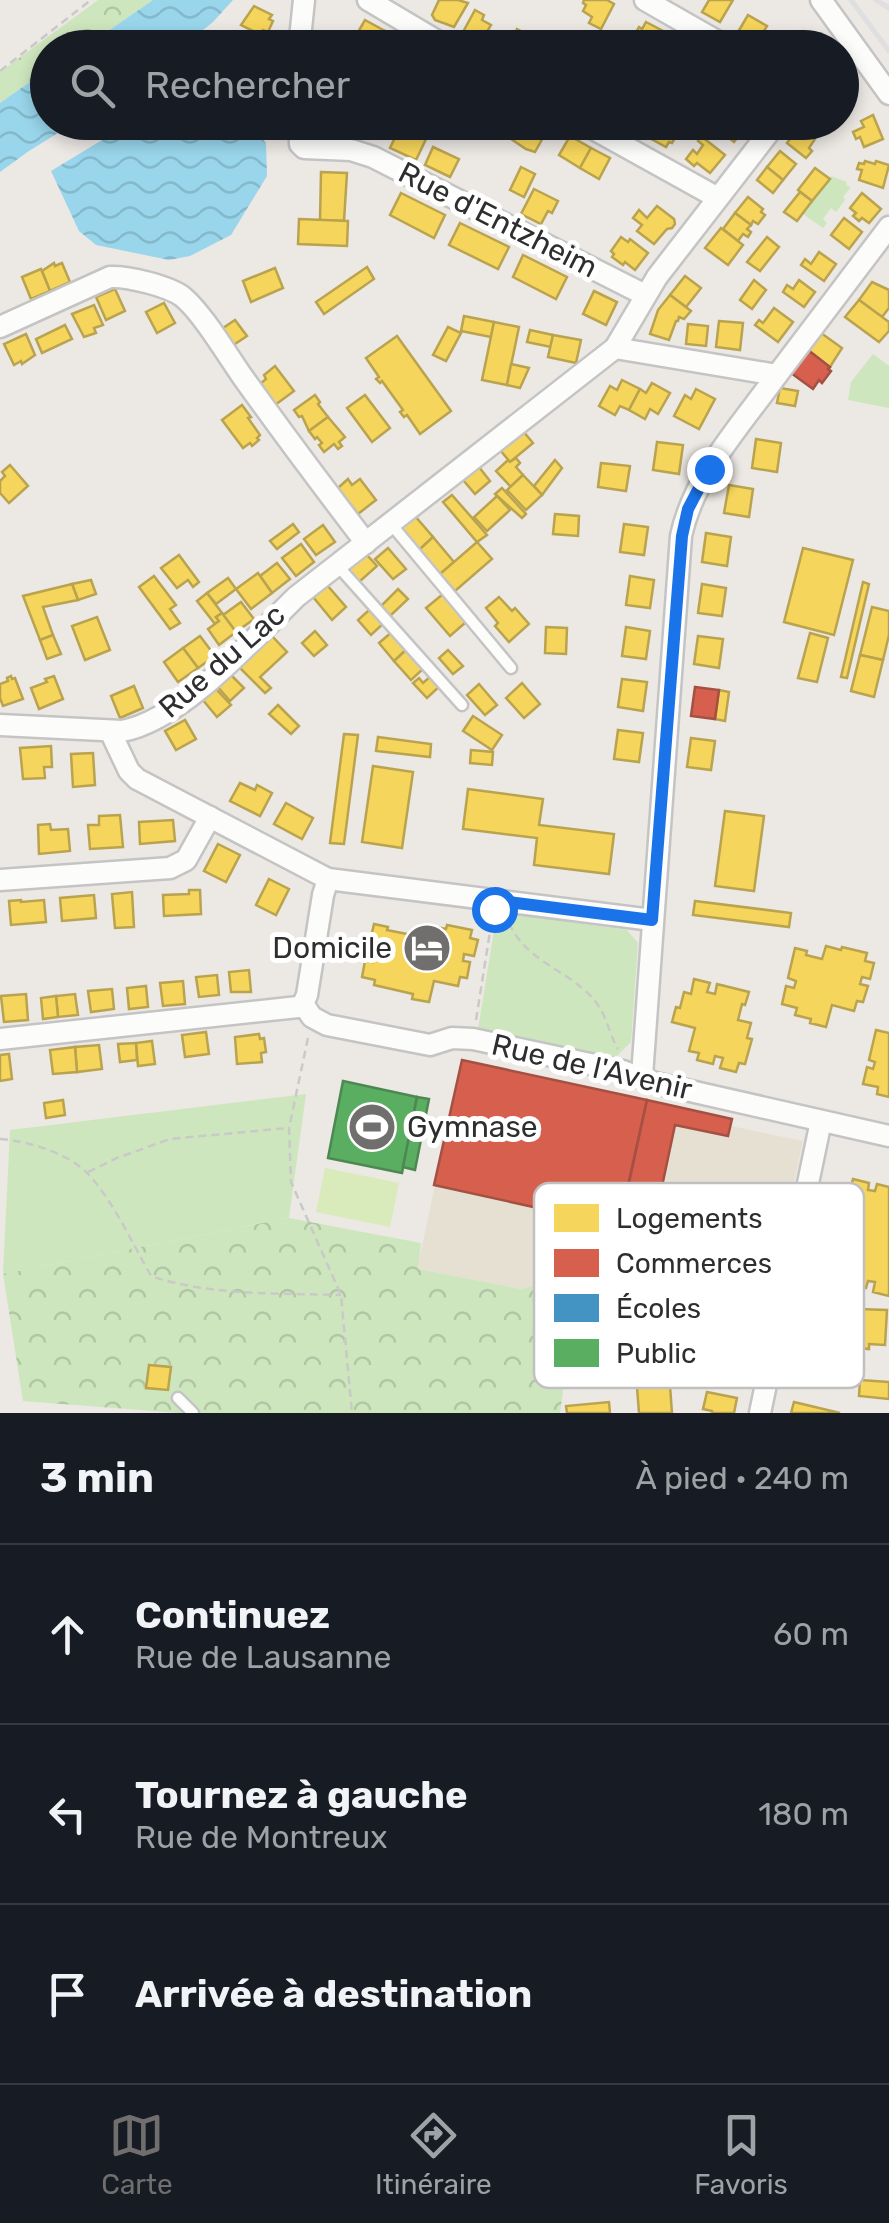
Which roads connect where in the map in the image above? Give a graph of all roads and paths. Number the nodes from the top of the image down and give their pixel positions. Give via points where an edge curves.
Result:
1 (91, 0) edge
2 (304, 0) edge
3 (368, 0) edge
4 (645, 0) edge
5 (822, 0) edge
6 (52, 30) edge
7 (301, 30) edge
8 (419, 30) edge
9 (698, 30) edge
10 (836, 30) edge
11 (30, 47) edge
12 (859, 61) edge
13 (0, 70) edge
14 (889, 94) edge
15 (300, 140) edge
16 (614, 140) edge
17 (763, 140) edge
18 (718, 198) junction
19 (889, 226) edge
20 (645, 295) junction
21 (0, 327) edge
22 (615, 348) junction
23 (777, 375) junction
24 (390, 524) junction
25 (366, 542) junction
26 (336, 565) junction
27 (511, 668) dead end
28 (462, 704) dead end
29 (0, 725) edge
30 (110, 731) junction
31 (210, 817) junction
32 (0, 880) edge
33 (328, 880) junction
34 (508, 902) junction
35 (652, 920) junction
36 (308, 1010) junction
37 (0, 1039) edge
38 (473, 1040) junction
39 (641, 1069) junction
40 (821, 1121) junction
41 (289, 1128) junction
42 (889, 1136) edge
43 (0, 1139) edge
44 (87, 1173) junction
45 (808, 1183) edge
46 (341, 1294) junction
47 (765, 1388) edge
48 (178, 1398) dead end
49 (193, 1413) edge
50 (352, 1413) edge
51 (760, 1413) edge

1 - 6 path
2 - 7 street
3 - 8 street
4 - 9 street
5 - 10 street
11 - 13 path
12 - 14 street
15 - 20 street, Rue d'Entzheim via 309,150 373,157
16 - 18 street
17 - 18 street
18 - 20 street
19 - 23 street
20 - 22 street
21 - 25 street via 110,277 175,292
22 - 23 street
22 - 24 street, Rue du Lac
23 - 35 street via 709,469 684,522
24 - 25 street, Rue du Lac
24 - 27 lane
25 - 26 street, Rue du Lac
26 - 28 lane
26 - 30 street, Rue du Lac via 171,711 136,728
29 - 30 street, Rue du Lac
30 - 31 street via 137,779
31 - 32 street via 186,860 170,868
31 - 33 street
33 - 34 street
33 - 36 street
34 - 35 street
34 - 38 path via 494,909
34 - 39 path via 517,940 599,1006 619,1050
35 - 39 street
36 - 37 street
36 - 38 street, Rue de l'Avenir via 327,1026 430,1045
36 - 41 path
38 - 39 street, Rue de l'Avenir
39 - 40 street, Rue de l'Avenir via 654,1083
40 - 42 street, Rue de l'Avenir
40 - 45 street
41 - 44 path via 170,1139
41 - 46 path via 291,1182
43 - 44 path via 62,1156
44 - 46 path via 151,1276 181,1286
46 - 50 path
47 - 51 street
48 - 49 lane

